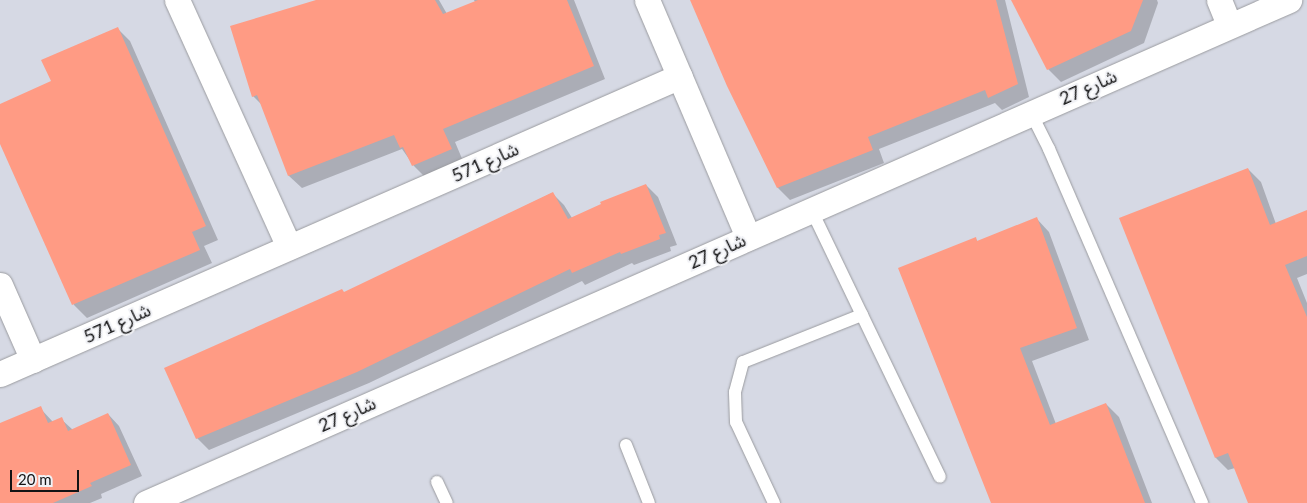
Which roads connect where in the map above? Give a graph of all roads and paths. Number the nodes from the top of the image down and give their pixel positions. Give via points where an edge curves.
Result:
1 (178, 0) edge
2 (648, 0) edge
3 (1219, 0) edge
4 (1289, 0) edge
5 (1228, 25) junction
6 (680, 76) junction
7 (1031, 113) junction
8 (811, 209) junction
9 (748, 237) junction
10 (289, 248) junction
11 (0, 286) edge
12 (862, 315) junction
13 (33, 360) junction
14 (0, 374) edge
15 (626, 445) dead end
16 (940, 477) dead end
17 (437, 482) dead end
18 (146, 503) edge
19 (447, 503) edge
20 (649, 503) edge
21 (774, 503) edge
22 (1202, 503) edge

1 - 10 street
2 - 6 street
3 - 5 street
4 - 5 street, شارع 27
5 - 7 street, شارع 27
6 - 9 street
6 - 10 street, شارع 571
7 - 8 street, شارع 27
7 - 22 lane
8 - 9 street, شارع 27
8 - 12 lane
9 - 18 street, شارع 27
10 - 13 street, شارع 571
11 - 13 street
12 - 16 lane
12 - 21 lane via 743,362 735,392 736,422
13 - 14 street, شارع 571
15 - 20 lane
17 - 19 lane

